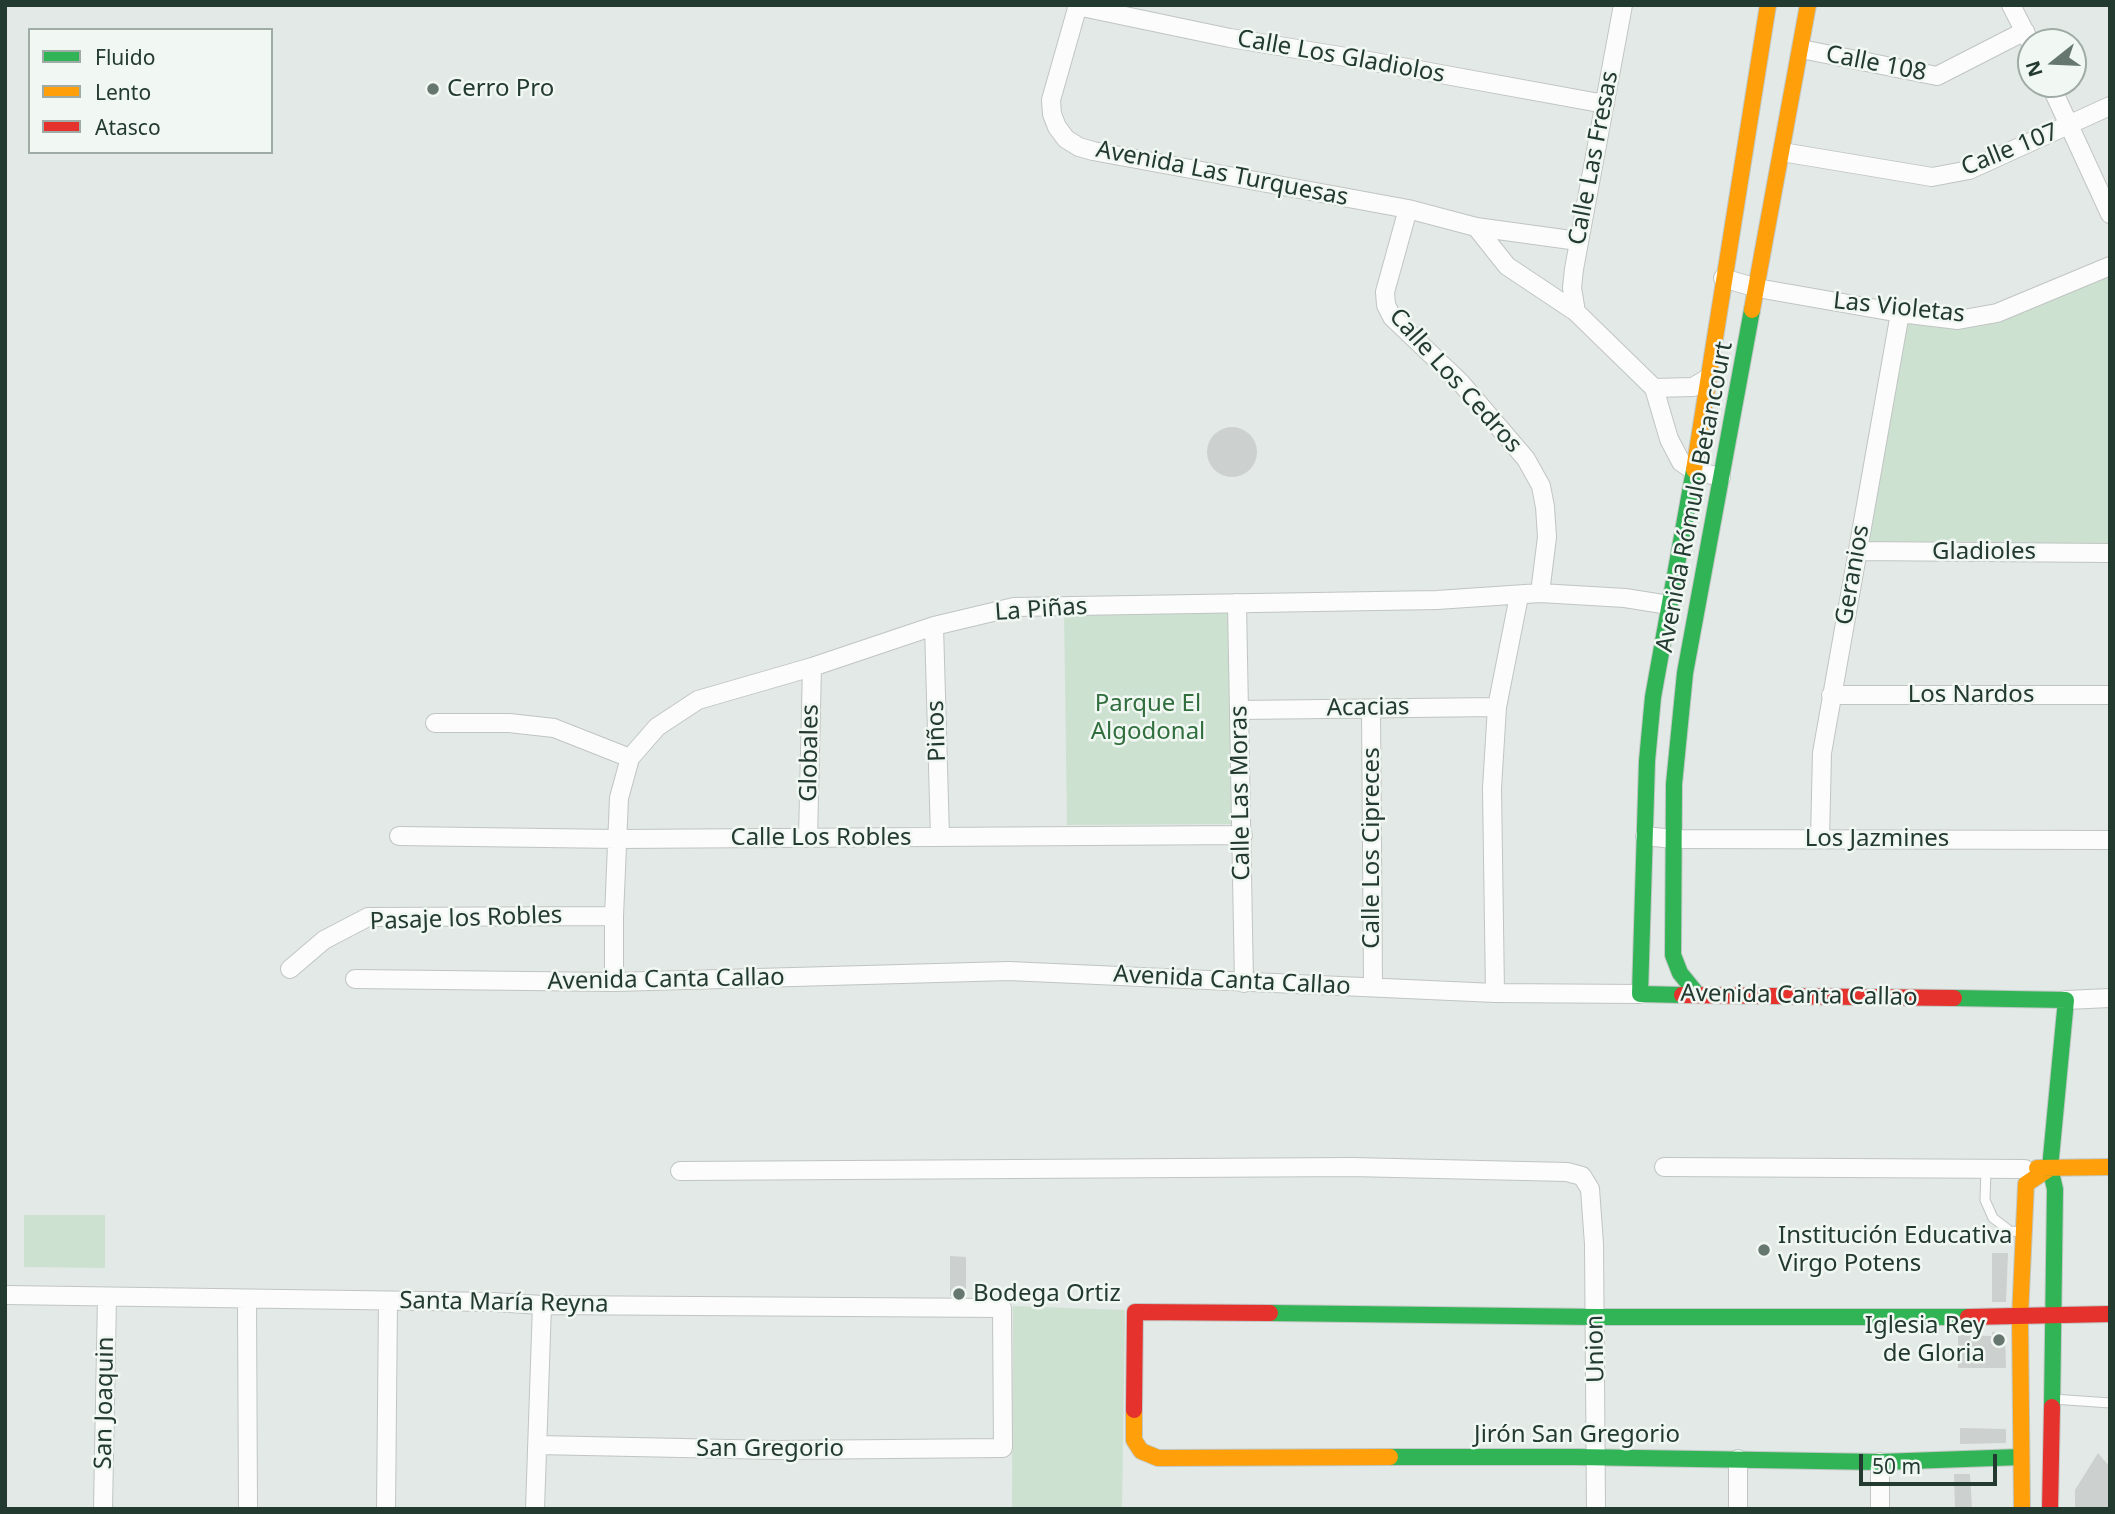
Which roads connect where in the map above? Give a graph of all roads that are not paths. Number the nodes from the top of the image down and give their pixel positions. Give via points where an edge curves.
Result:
1 (1623, 5) edge
2 (1768, 5) edge
3 (1808, 5) edge
4 (2011, 5) edge
5 (1077, 6) edge
6 (2023, 28) edge
7 (2017, 42) edge
8 (1801, 49) junction
9 (2056, 98) edge
10 (1605, 104) junction
11 (2110, 107) edge
12 (2069, 126) junction
13 (1782, 152) junction
14 (1408, 209) junction
15 (2110, 215) edge
16 (1476, 227) junction
17 (1578, 241) junction
18 (2110, 266) edge
19 (1723, 278) junction
20 (1757, 288) junction
21 (1576, 312) junction
22 (1900, 313) junction
23 (1708, 378) junction
24 (1654, 388) junction
25 (1694, 471) junction
26 (1721, 477) junction
27 (1857, 551) junction
28 (2110, 553) edge
29 (1540, 593) junction
30 (1519, 596) junction
31 (1237, 603) junction
32 (1669, 605) junction
33 (934, 626) junction
34 (811, 667) junction
35 (1831, 695) junction
36 (2110, 695) edge
37 (1497, 707) junction
38 (1370, 709) junction
39 (1239, 710) junction
40 (435, 723) dead end
41 (630, 758) junction
42 (1243, 835) junction
43 (399, 836) dead end
44 (1645, 836) junction
45 (940, 837) junction
46 (808, 838) junction
47 (618, 839) junction
48 (1673, 839) junction
49 (1820, 839) junction
50 (2110, 840) edge
51 (614, 916) junction
52 (290, 969) dead end
53 (355, 979) dead end
54 (614, 982) junction
55 (1244, 983) junction
56 (1373, 987) junction
57 (1495, 993) junction
58 (1640, 994) junction
59 (1697, 994) junction
60 (2110, 998) edge
61 (2066, 1000) junction
62 (1664, 1167) dead end
63 (2110, 1167) edge
64 (2050, 1168) junction
65 (1986, 1169) junction
66 (2025, 1169) joint
67 (680, 1171) dead end
68 (2023, 1232) junction
69 (5, 1295) edge
70 (107, 1297) junction
71 (247, 1299) junction
72 (388, 1301) junction
73 (542, 1305) junction
74 (2110, 1314) edge
75 (2052, 1315) junction
76 (1596, 1317) junction
77 (2020, 1317) junction
78 (2051, 1399) junction
79 (2110, 1403) edge
80 (537, 1445) junction
81 (1003, 1448) joint
82 (1597, 1457) junction
83 (2021, 1457) junction
84 (1738, 1458) junction
85 (1880, 1462) junction
86 (103, 1509) edge
87 (248, 1509) edge
88 (386, 1509) edge
89 (535, 1509) edge
90 (1596, 1509) edge
91 (1738, 1509) edge
92 (1880, 1509) edge
93 (2022, 1509) edge
94 (2050, 1509) edge

1 - 10 street, Calle Las Fresas
2 - 19 street, Avenida Rómulo Betancourt
3 - 8 street, Avenida Rómulo Betancourt
4 - 6 street
5 - 10 street, Calle Los Gladiolos via 1230,38
5 - 14 street, Avenida Las Turquesas via 1051,100 1052,114 1066,139 1093,151
7 - 8 street, Calle 108 via 1937,76
8 - 13 street, Avenida Rómulo Betancourt
9 - 12 street
10 - 17 street, Calle Las Fresas
11 - 12 street, Calle 107
12 - 13 street, Calle 107 via 1969,170 1933,177
12 - 15 street
13 - 20 street, Avenida Rómulo Betancourt
14 - 16 street, Avenida Las Turquesas
14 - 29 street, Calle Los Cedros via 1385,292 1386,305 1392,317 1461,383 1526,459 1541,486 1547,537
16 - 17 street, Avenida Las Turquesas
16 - 21 street via 1507,266
17 - 21 street, Calle Las Fresas via 1572,288
18 - 22 street, Las Violetas via 1997,313 1958,320
19 - 20 street, Las Violetas
19 - 23 street, Avenida Rómulo Betancourt
20 - 22 street, Las Violetas
20 - 26 street, Avenida Rómulo Betancourt
21 - 24 street
22 - 27 street, Geranios
23 - 24 street via 1693,387
23 - 25 street, Avenida Rómulo Betancourt
24 - 25 street via 1668,439 1681,462
25 - 26 street
25 - 32 street, Avenida Rómulo Betancourt
26 - 48 street, Avenida Rómulo Betancourt via 1685,673
27 - 28 street, Gladioles
27 - 35 street, Geranios
29 - 30 street, La Piñas
29 - 32 street, La Piñas
30 - 31 street, La Piñas
30 - 37 street
31 - 33 street, La Piñas via 1014,607
31 - 39 street, Calle Las Moras
32 - 44 street, Avenida Rómulo Betancourt via 1653,697
33 - 34 street, La Piñas
33 - 45 street, Piños
34 - 41 street, La Piñas via 698,700 657,727
34 - 46 street, Globales
35 - 36 street, Los Nardos
35 - 49 street, Geranios via 1822,753
37 - 38 street, Acacias
37 - 57 street via 1492,788
38 - 39 street, Acacias
38 - 56 street, Calle Los Cipreces
39 - 42 street, Calle Las Moras
40 - 41 street via 554,728
41 - 47 street, La Piñas via 619,798
42 - 45 street, Calle Los Robles
42 - 55 street, Calle Las Moras
43 - 47 street, Calle Los Robles
44 - 48 street, Los Jazmines
44 - 58 street, Avenida Rómulo Betancourt
45 - 46 street, Calle Los Robles
46 - 47 street, Calle Los Robles
47 - 51 street, La Piñas
48 - 49 street, Los Jazmines
48 - 59 street, Avenida Rómulo Betancourt via 1673,955
49 - 50 street, Los Jazmines
51 - 52 street, Pasaje los Robles via 368,917 324,940
51 - 54 street, La Piñas
53 - 54 street, Avenida Canta Callao
54 - 55 street, Avenida Canta Callao via 1009,971
55 - 56 street, Avenida Canta Callao
56 - 57 street, Avenida Canta Callao
57 - 58 street, Avenida Canta Callao
58 - 59 street, Avenida Canta Callao
59 - 61 street, Avenida Canta Callao
60 - 61 street, Avenida Canta Callao
61 - 64 street
62 - 65 street
63 - 64 street
64 - 66 street
64 - 68 street via 2026,1184
64 - 75 street via 2055,1189
65 - 66 street
65 - 68 lane via 1985,1200 1993,1218 2010,1231
67 - 76 street, Union via 1365,1168 1567,1172 1582,1176 1590,1189
68 - 77 street
69 - 70 street, Santa María Reyna
70 - 71 street, Santa María Reyna
70 - 86 street, San Joaquin
71 - 72 street, Santa María Reyna
71 - 87 street
72 - 73 street, Santa María Reyna
72 - 88 street
73 - 80 street
73 - 81 street, Santa María Reyna via 1002,1308
74 - 75 street
75 - 77 street
75 - 78 street
76 - 77 street
76 - 82 street, Union
76 - 82 street, Jirón San Gregorio via 1135,1312 1133,1419 1137,1446 1158,1458
77 - 83 street
78 - 79 lane
78 - 94 street
80 - 81 street, San Gregorio
80 - 89 street
82 - 84 street, Jirón San Gregorio
82 - 90 street, Union
83 - 85 street, Jirón San Gregorio
83 - 93 street
84 - 85 street, Jirón San Gregorio
84 - 91 street
85 - 92 street

